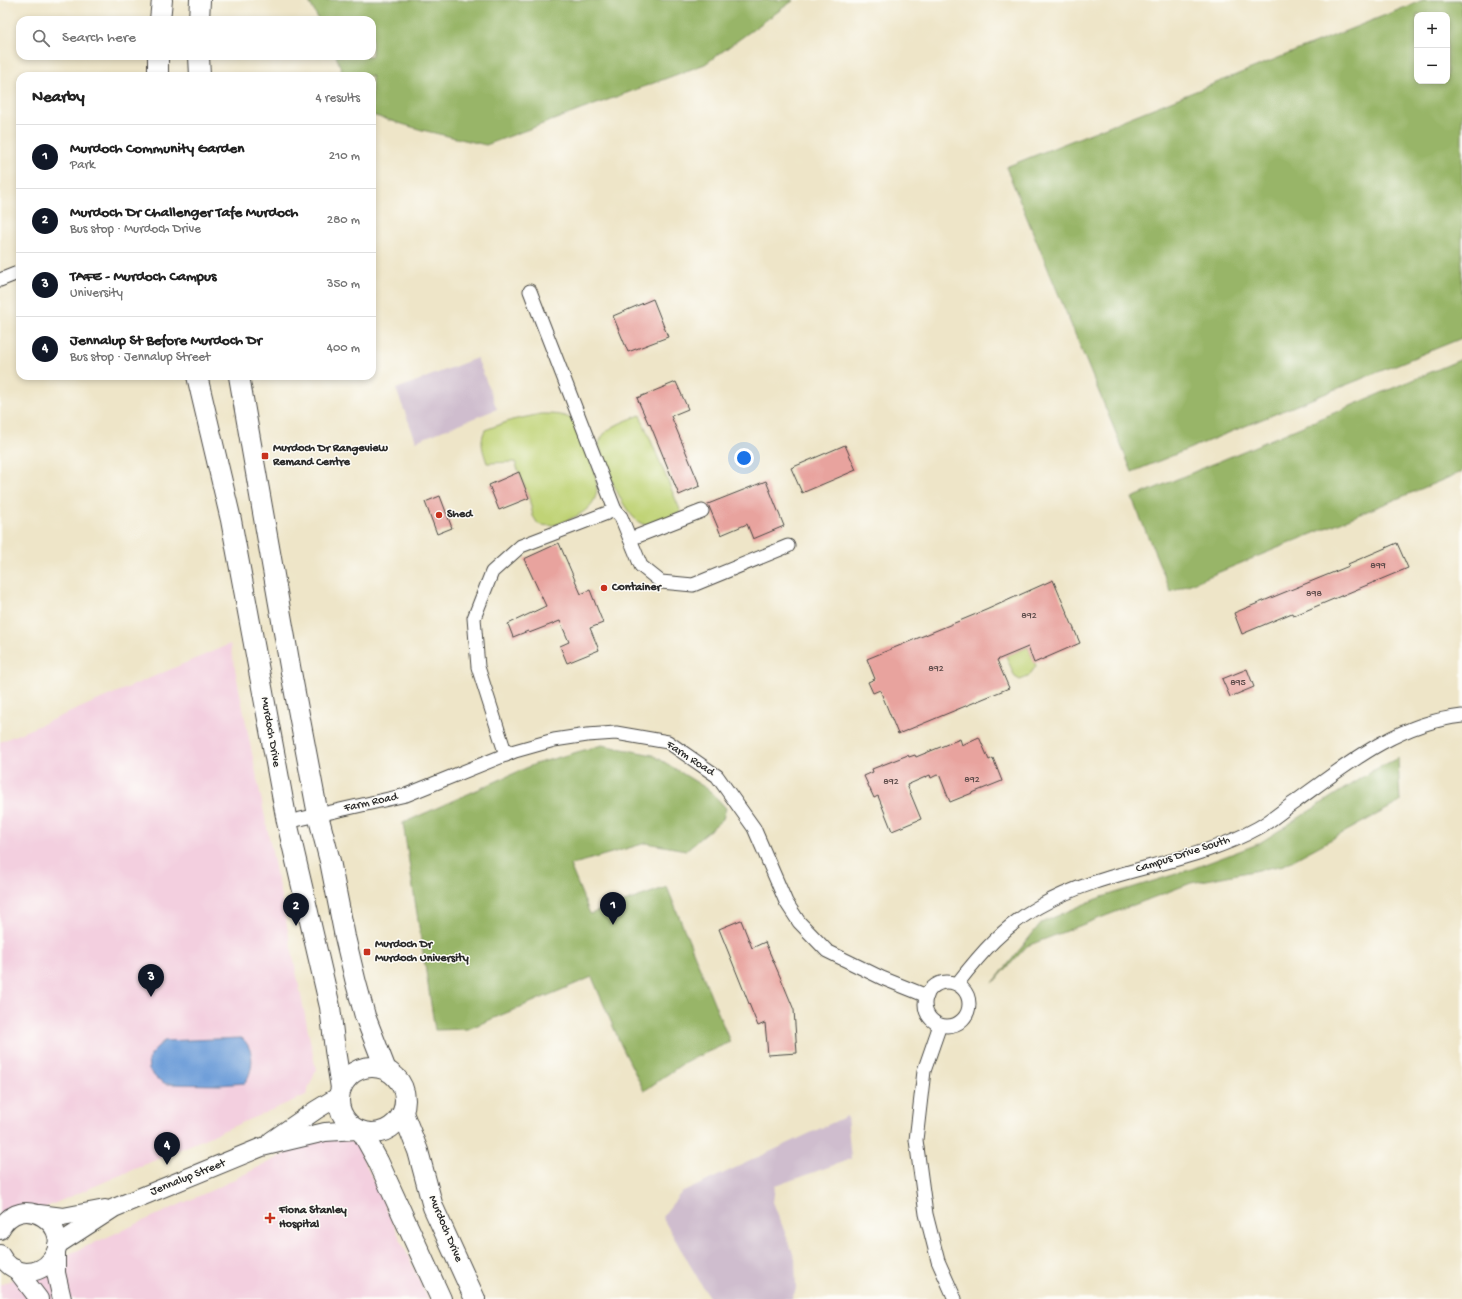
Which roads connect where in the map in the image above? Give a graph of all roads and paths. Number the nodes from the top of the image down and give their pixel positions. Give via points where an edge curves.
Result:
1 (162, 0) edge
2 (200, 0) edge
3 (160, 16) edge
4 (199, 16) edge
5 (158, 60) edge
6 (199, 60) edge
7 (158, 72) edge
8 (200, 72) edge
9 (16, 274) edge
10 (0, 280) edge
11 (530, 291) dead end
12 (198, 380) edge
13 (240, 380) edge
14 (615, 510) junction
15 (702, 511) dead end
16 (630, 539) junction
17 (788, 546) dead end
18 (1462, 716) edge
19 (506, 755) junction
20 (318, 815) junction
21 (287, 822) junction
22 (957, 984) junction
23 (927, 996) junction
24 (940, 1025) junction
25 (386, 1070) junction
26 (340, 1092) junction
27 (403, 1113) junction
28 (360, 1131) junction
29 (262, 1147) junction
30 (114, 1208) junction
31 (39, 1214) junction
32 (0, 1230) edge
33 (56, 1248) junction
34 (7, 1264) edge
35 (39, 1299) edge
36 (62, 1299) edge
37 (441, 1299) edge
38 (475, 1299) edge
39 (955, 1299) edge

1 - 3 main road
2 - 4 main road
5 - 7 main road
6 - 8 main road
9 - 10 street
11 - 14 street
12 - 21 main road, Murdoch Drive via 231,520
13 - 20 main road, Murdoch Drive
14 - 16 street via 621,517
14 - 19 street via 521,546 492,572 474,618 475,632 478,667
15 - 16 street
16 - 17 street via 641,566 661,582 693,584
18 - 22 street, Campus Drive South via 1416,726 1387,739 1262,825 1236,839 1191,856 1107,878 1073,890 1040,906 1010,926 986,948
19 - 20 street, Farm Road via 406,795
19 - 23 street, Farm Road via 554,740 587,735 616,733 668,742 717,776 754,828 794,916 827,951 882,978
20 - 21 street, Farm Road
20 - 25 main road, Murdoch Drive via 364,1016
21 - 26 main road, Murdoch Drive via 330,1006
22 - 23 street via 937,984
22 - 24 street via 964,989 969,998 967,1014 956,1024
23 - 24 street via 927,1013
24 - 39 street via 924,1071 916,1140 926,1214 938,1261
25 - 26 main road via 365,1068 355,1072 347,1079
25 - 27 main road, Murdoch Drive via 401,1084 405,1103
26 - 28 main road, Murdoch Drive via 343,1117
26 - 29 street, Jennalup Street
27 - 28 main road via 391,1128 382,1132
27 - 38 main road, Murdoch Drive via 418,1151 433,1207
28 - 29 street, Jennalup Street via 325,1132
28 - 37 main road, Murdoch Drive via 378,1161
29 - 30 street, Jennalup Street
30 - 31 street, Jennalup Street via 63,1217
30 - 33 street, Jennalup Street
31 - 32 street, Jennalup Street via 19,1213 9,1218
31 - 33 street via 53,1226
33 - 34 street, Jennalup Street via 50,1261 42,1268 27,1272
33 - 36 street via 56,1273
34 - 35 street

